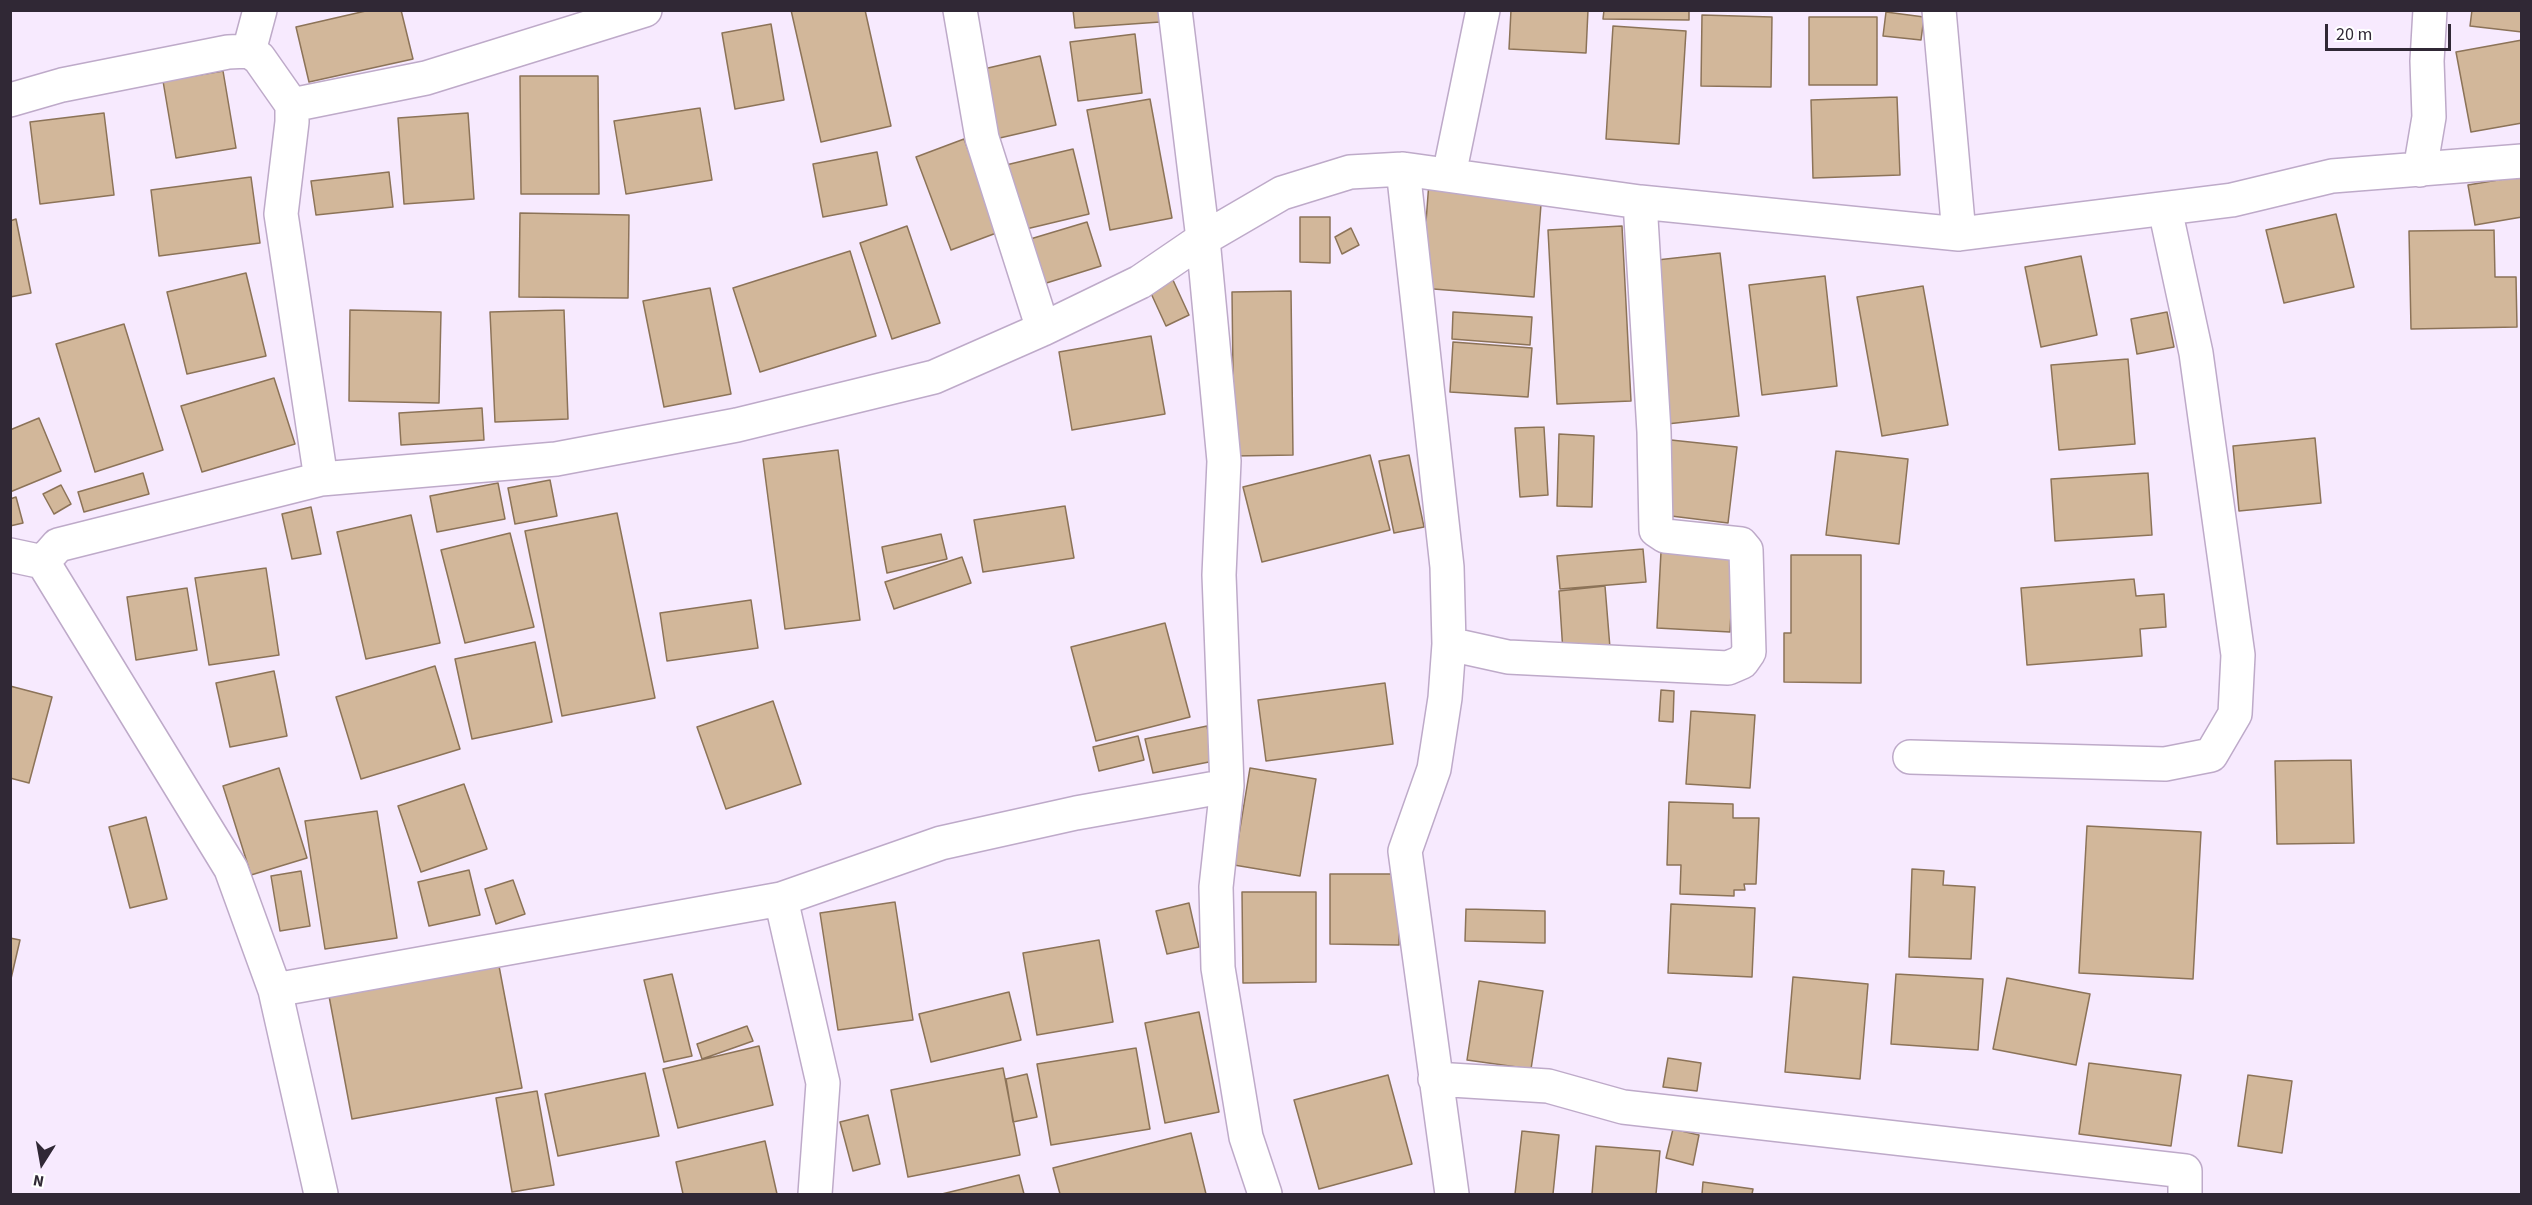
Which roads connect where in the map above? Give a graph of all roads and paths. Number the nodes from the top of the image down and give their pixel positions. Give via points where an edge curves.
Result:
1 (260, 10) edge
2 (645, 10) edge
3 (960, 10) edge
4 (1175, 10) edge
5 (1483, 10) edge
6 (1939, 10) edge
7 (2430, 10) edge
8 (249, 51) junction
9 (10, 79) edge
10 (62, 86) junction
11 (10, 100) edge
12 (292, 105) junction
13 (2522, 161) edge
14 (1403, 169) junction
15 (2420, 170) junction
16 (1449, 175) junction
17 (1640, 202) junction
18 (2165, 208) junction
19 (1959, 234) junction
20 (1203, 239) junction
21 (1043, 329) junction
22 (321, 479) junction
23 (10, 555) edge
24 (43, 562) junction
25 (1449, 644) junction
26 (1910, 757) dead end
27 (1227, 786) junction
28 (781, 899) junction
29 (274, 990) junction
30 (1435, 1079) junction
31 (321, 1194) edge
32 (815, 1194) edge
33 (1265, 1194) edge
34 (1452, 1194) edge
35 (2185, 1194) edge

1 - 8 street
2 - 12 street via 426,78
3 - 21 street via 982,138
4 - 20 street
5 - 16 street
6 - 19 street
7 - 15 street via 2429,117
8 - 10 street
8 - 12 street via 260,58
9 - 10 street
10 - 11 street
12 - 22 street via 281,214
13 - 15 street
14 - 16 street
14 - 20 street via 1350,172 1282,193
14 - 25 street via 1446,556
15 - 18 street via 2332,176 2232,200
16 - 17 street
17 - 19 street
17 - 25 street via 1656,530 1665,536 1741,544 1746,550 1749,652 1742,662 1728,668 1508,657
18 - 19 street
18 - 26 street via 2196,353 2235,632 2235,714 2211,755 2165,764
20 - 21 street via 1140,282
20 - 27 street via 1224,461 1219,575
21 - 22 street via 934,376 737,425 556,459
22 - 24 street via 58,545
23 - 24 street
24 - 29 street via 231,869
25 - 30 street via 1434,770 1405,851
27 - 28 street via 1076,813 941,843
27 - 33 street via 1216,887 1218,968 1246,1137
28 - 29 street
28 - 32 street via 823,1083
29 - 31 street
30 - 34 street
30 - 35 street via 1548,1086 1623,1107 2185,1171

